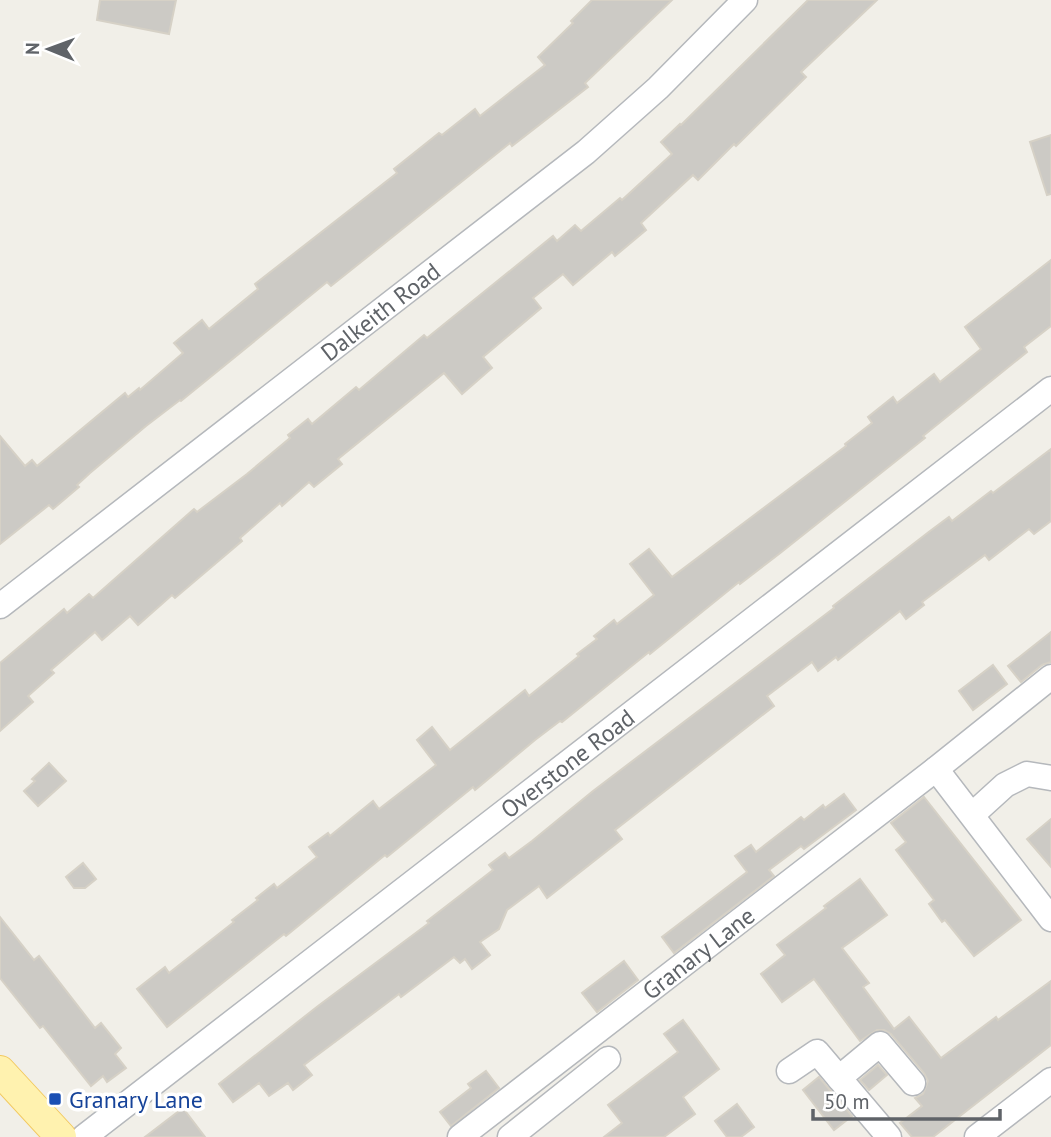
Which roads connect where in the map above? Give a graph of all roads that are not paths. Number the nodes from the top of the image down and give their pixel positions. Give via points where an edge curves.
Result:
1 (745, 0) edge
2 (1051, 389) edge
3 (0, 606) edge
4 (1051, 677) edge
5 (936, 769) junction
6 (1051, 778) edge
7 (972, 815) junction
8 (1051, 919) edge
9 (608, 1059) dead end
10 (0, 1070) edge
11 (789, 1071) dead end
12 (839, 1078) junction
13 (1051, 1080) edge
14 (913, 1083) dead end
15 (61, 1137) edge
16 (84, 1137) edge
17 (460, 1137) edge
18 (510, 1137) edge
19 (889, 1137) edge
20 (977, 1137) edge

1 - 3 street, Dalkeith Road via 586,152
2 - 16 street, Overstone Road
4 - 5 street, Granary Lane
5 - 7 street
5 - 17 street, Granary Lane
6 - 7 street via 1027,774 1005,785
7 - 8 street
9 - 18 street
10 - 15 main road
11 - 12 street via 817,1052
12 - 14 street via 880,1044
12 - 19 street
13 - 20 street

